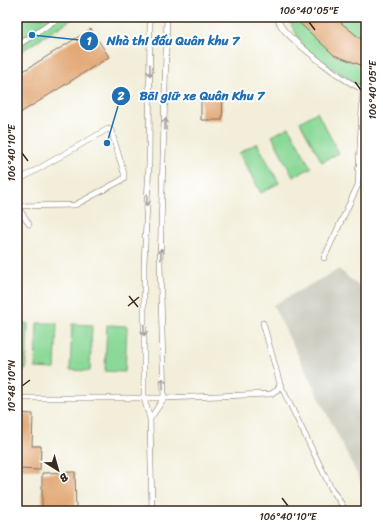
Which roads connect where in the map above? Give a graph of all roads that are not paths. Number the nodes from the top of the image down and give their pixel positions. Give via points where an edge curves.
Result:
1 (60, 17) edge
2 (150, 17) edge
3 (167, 17) edge
4 (278, 17) edge
5 (17, 46) edge
6 (364, 89) edge
7 (366, 168) edge
8 (358, 169) junction
9 (17, 181) edge
10 (29, 224) dead end
11 (324, 258) dead end
12 (263, 323) dead end
13 (280, 384) junction
14 (17, 398) edge
15 (144, 398) junction
16 (164, 398) junction
17 (150, 419) junction
18 (152, 511) edge
19 (346, 511) edge

1 - 5 lane
2 -> 15 lane via 149,163 144,264
16 -> 3 lane via 160,264
4 - 6 lane via 281,26 305,50
6 - 8 lane
7 - 8 lane
8 - 11 lane via 358,185
9 - 10 lane via 104,130 110,130 124,178 75,205 17,206
12 - 13 lane
13 - 16 lane via 277,390 265,395
13 - 19 lane via 331,488
14 - 15 lane
15 - 16 lane
15 - 17 lane
16 - 17 lane
17 - 18 lane

